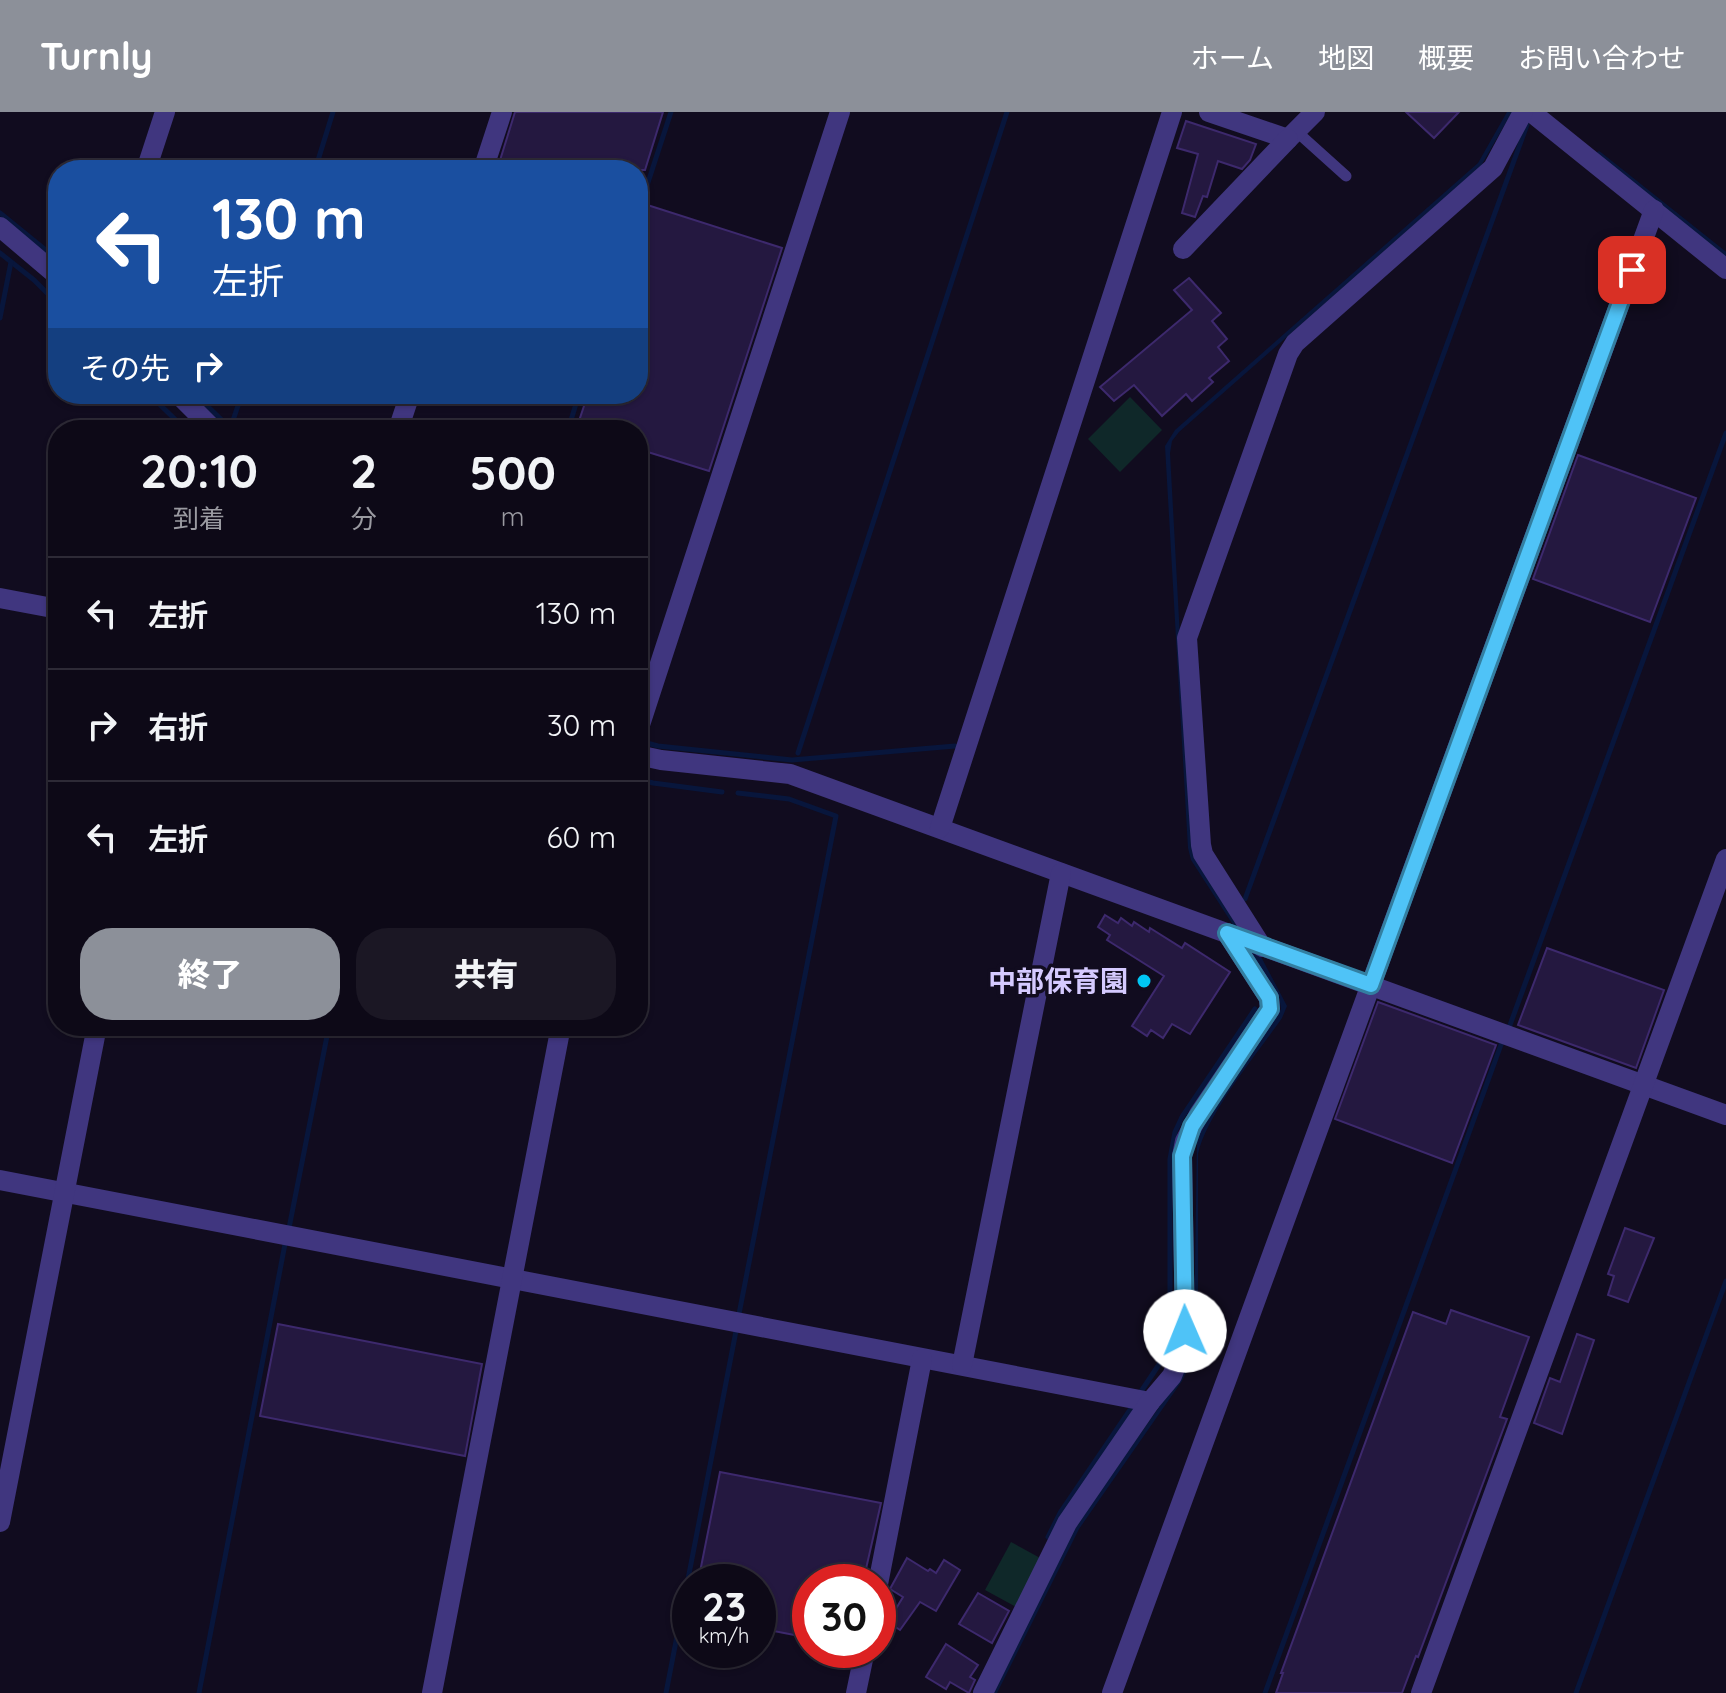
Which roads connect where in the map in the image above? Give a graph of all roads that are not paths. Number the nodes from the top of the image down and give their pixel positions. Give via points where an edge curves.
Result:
1 (165, 112) edge
2 (502, 112) edge
3 (840, 112) edge
4 (1172, 112) edge
5 (1209, 112) edge
6 (1315, 112) edge
7 (1523, 112) edge
8 (1531, 112) edge
9 (1292, 135) junction
10 (149, 160) edge
11 (486, 160) edge
12 (1346, 176) dead end
13 (1654, 210) junction
14 (0, 227) edge
15 (1183, 249) dead end
16 (48, 268) edge
17 (1726, 269) edge
18 (188, 404) edge
19 (203, 420) edge
20 (0, 598) edge
21 (48, 607) edge
22 (648, 700) edge
23 (648, 757) edge
24 (940, 828) junction
25 (1726, 859) edge
26 (1061, 873) junction
27 (1245, 940) junction
28 (1371, 985) junction
29 (95, 1036) edge
30 (559, 1036) edge
31 (1644, 1085) junction
32 (1726, 1115) edge
33 (0, 1180) edge
34 (65, 1193) junction
35 (512, 1280) junction
36 (922, 1359) junction
37 (962, 1365) junction
38 (1150, 1402) junction
39 (0, 1522) edge
40 (882, 1564) edge
41 (861, 1668) edge
42 (432, 1693) edge
43 (856, 1693) edge
44 (983, 1693) edge
45 (1112, 1693) edge
46 (1421, 1693) edge

1 - 10 street
2 - 11 street
3 - 22 street
4 - 24 street
5 - 9 street
6 - 9 street
7 - 27 street via 1493,168 1295,343 1187,638 1201,845
8 - 13 street
9 - 12 lane
9 - 15 street
13 - 17 street
13 - 28 street
14 - 16 street
18 - 19 street
20 - 21 street
23 - 24 street via 790,774
24 - 26 street
25 - 31 street
26 - 27 street
26 - 37 street
27 - 28 street
27 - 38 street via 1270,1009 1185,1141 1184,1345 1172,1376
28 - 31 street
28 - 45 street
29 - 34 street
30 - 35 street
31 - 32 street
31 - 46 street
33 - 34 street
34 - 35 street
34 - 39 street
35 - 36 street
35 - 42 street
36 - 37 street
36 - 40 street
37 - 38 street
38 - 44 street via 1067,1523
41 - 43 street

